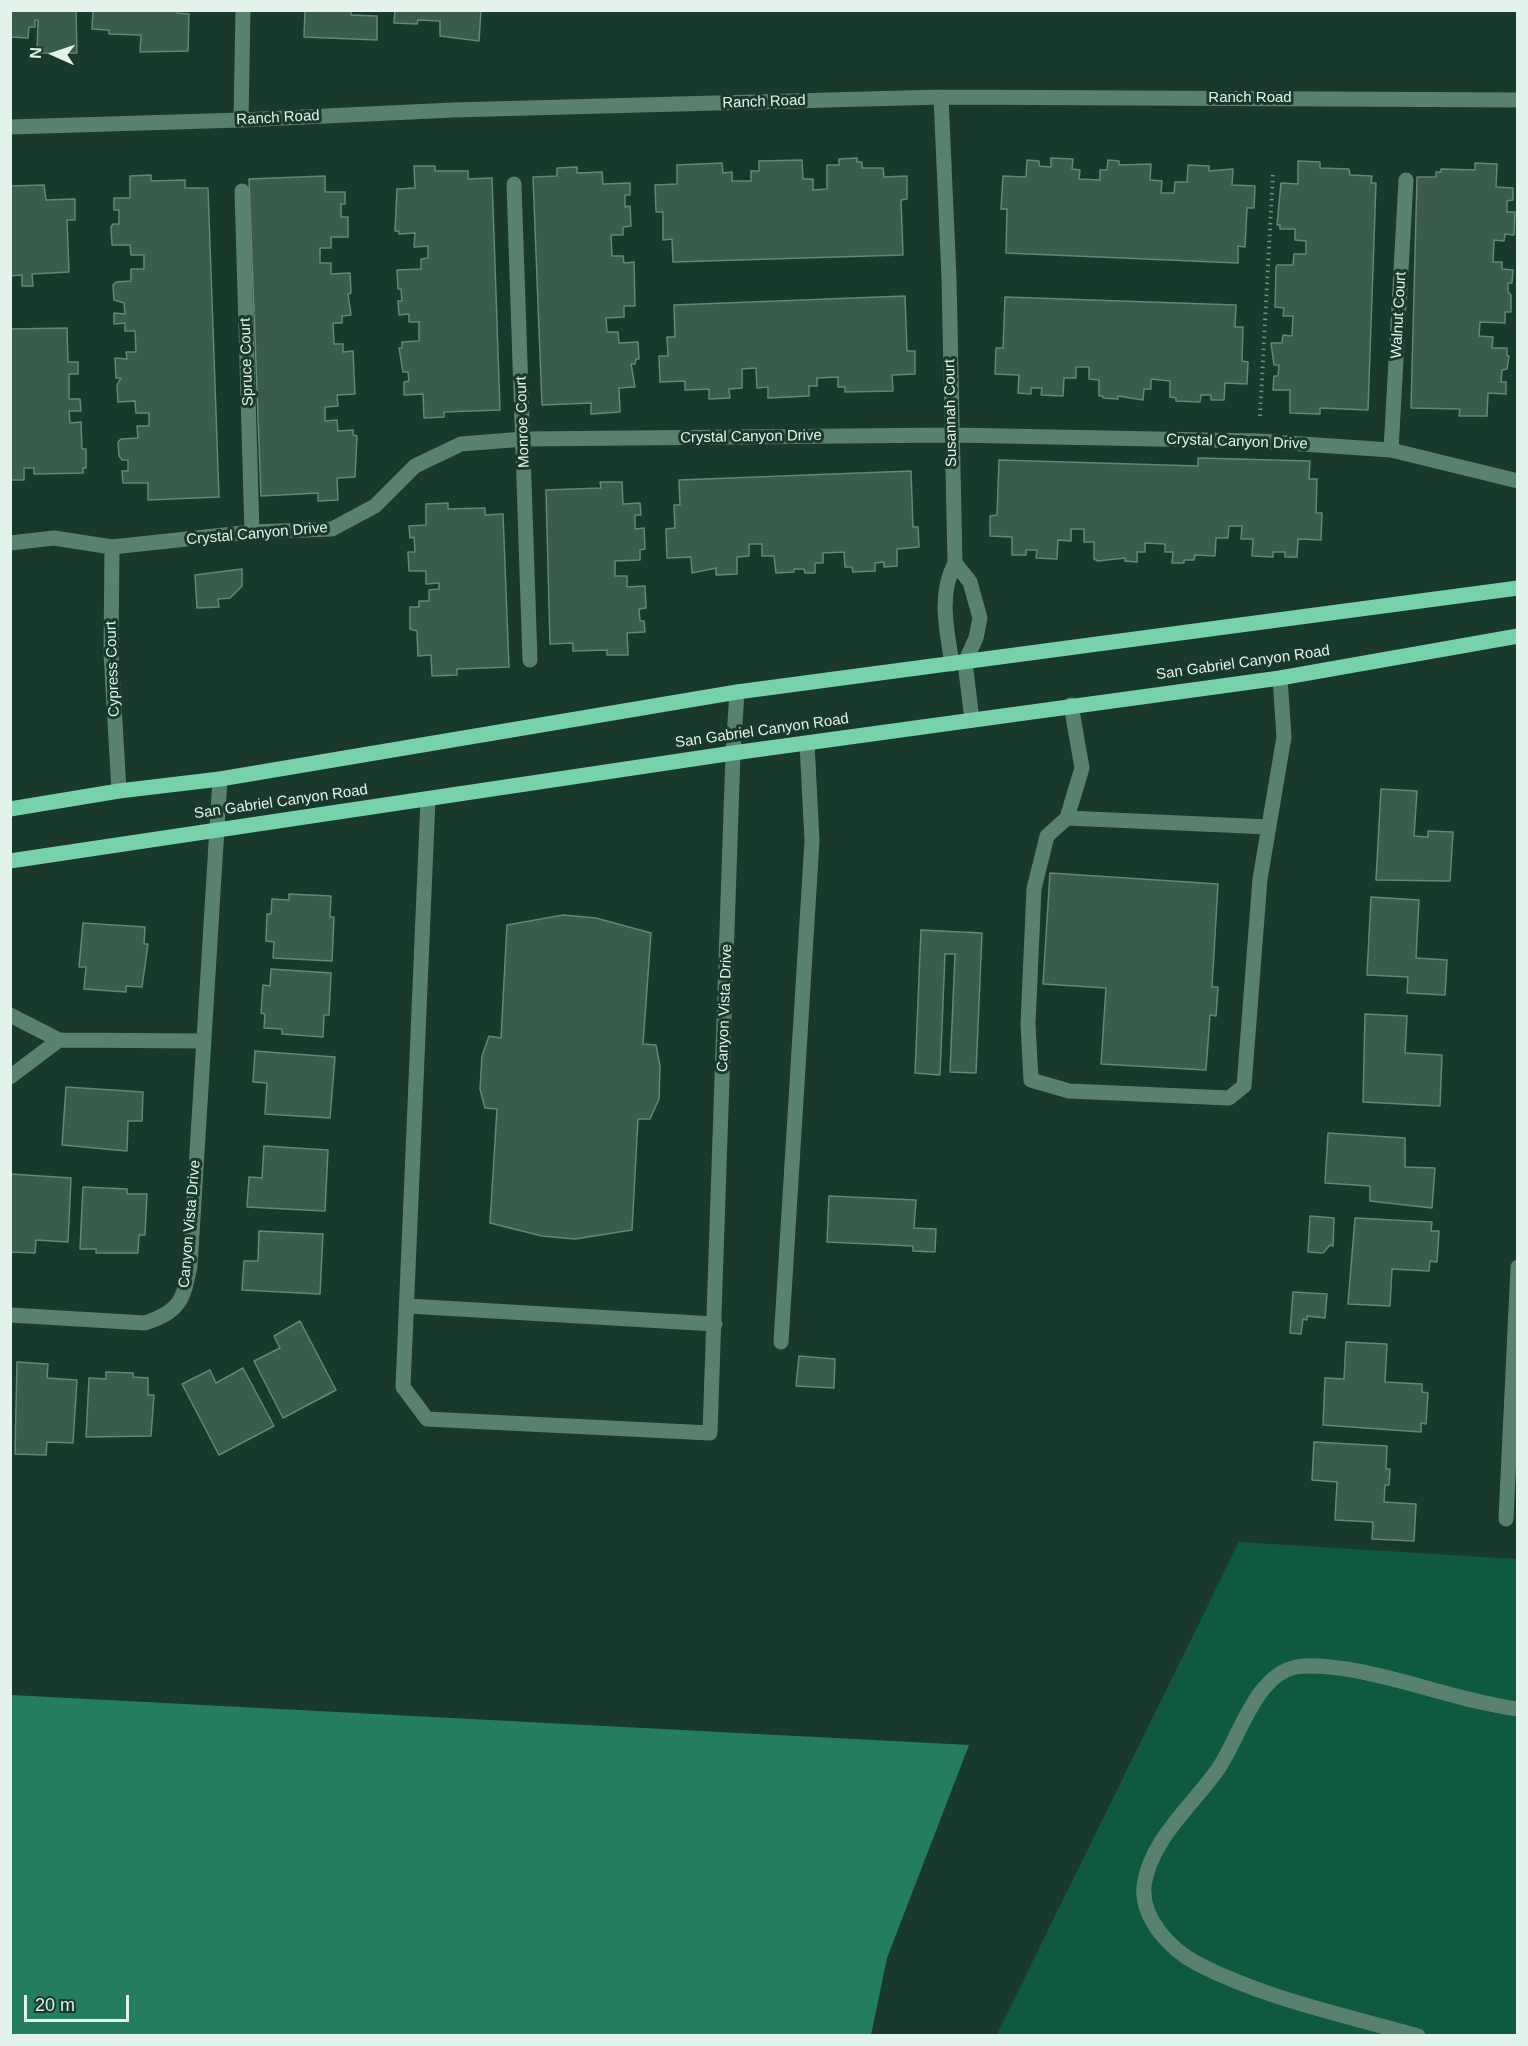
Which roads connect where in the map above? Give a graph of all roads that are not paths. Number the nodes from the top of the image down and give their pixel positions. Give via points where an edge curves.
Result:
1 (243, 10) edge
2 (941, 97) junction
3 (1518, 100) edge
4 (241, 120) junction
5 (10, 127) edge
6 (1406, 180) dead end
7 (514, 184) dead end
8 (242, 191) dead end
9 (952, 435) junction
10 (524, 439) junction
11 (1391, 450) junction
12 (1518, 481) edge
13 (252, 532) junction
14 (10, 543) edge
15 (112, 547) junction
16 (956, 563) junction
17 (1518, 588) edge
18 (1518, 636) edge
19 (530, 660) dead end
20 (959, 663) junction
21 (1280, 678) junction
22 (738, 692) junction
23 (1071, 705) junction
24 (972, 720) junction
25 (807, 743) junction
26 (733, 753) junction
27 (220, 779) junction
28 (118, 791) junction
29 (428, 799) junction
30 (10, 809) edge
31 (1067, 818) junction
32 (1269, 827) junction
33 (217, 828) junction
34 (10, 861) edge
35 (10, 1015) edge
36 (59, 1040) junction
37 (204, 1041) junction
38 (10, 1077) edge
39 (1518, 1267) edge
40 (408, 1306) junction
41 (10, 1315) edge
42 (716, 1324) junction
43 (1516, 1327) edge
44 (781, 1342) dead end
45 (1506, 1519) dead end
46 (1518, 1709) edge
47 (1418, 2036) edge

1 - 4 street
2 - 3 street, Ranch Road
2 - 4 street, Ranch Road via 453,110
2 - 9 street, Susannah Court
4 - 5 street, Ranch Road
6 - 11 street, Walnut Court
7 - 10 street, Monroe Court
8 - 13 street, Spruce Court
9 - 10 street, Crystal Canyon Drive
9 - 11 street, Crystal Canyon Drive via 1258,441
9 - 16 street, Susannah Court
10 - 13 street, Crystal Canyon Drive via 462,444 415,466 375,506 332,529
10 - 19 street, Monroe Court
11 - 12 street, Crystal Canyon Drive
13 - 15 street, Crystal Canyon Drive
14 - 15 street, Crystal Canyon Drive via 54,538
15 - 28 street, Cypress Court via 111,653
16 - 20 street via 948,576 945,595
16 - 20 street via 970,582 980,618 976,638
17 - 20 main road
18 - 21 main road, San Gabriel Canyon Road
20 - 22 main road
20 - 24 street
21 - 23 main road, San Gabriel Canyon Road
21 - 32 street via 1284,737
22 - 26 street, Canyon Vista Drive
22 - 27 main road
23 - 24 main road, San Gabriel Canyon Road
23 - 31 street via 1082,768
24 - 25 main road, San Gabriel Canyon Road
25 - 26 main road, San Gabriel Canyon Road
25 - 44 street via 812,841
26 - 29 main road, San Gabriel Canyon Road
26 - 42 street, Canyon Vista Drive
27 - 28 main road
27 - 33 street, Canyon Vista Drive
28 - 30 main road
29 - 33 main road, San Gabriel Canyon Road
29 - 40 street, Canyon Vista Drive
31 - 32 street
31 - 32 street via 1047,836 1034,890 1028,1024 1031,1080 1069,1091 1229,1098 1244,1086 1260,879
33 - 34 main road, San Gabriel Canyon Road
33 - 37 street, Canyon Vista Drive
35 - 36 street
36 - 37 street
36 - 38 street
37 - 41 street, Canyon Vista Drive via 190,1266 184,1296 166,1316 145,1323
39 - 43 street
40 - 42 street
40 - 42 street, Canyon Vista Drive via 403,1387 427,1419 710,1433
43 - 45 street
46 - 47 street via 1373,1673 1325,1666 1295,1667 1276,1677 1253,1703 1219,1767 1156,1851 1144,1887 1150,1917 1167,1941 1197,1963 1283,1997

